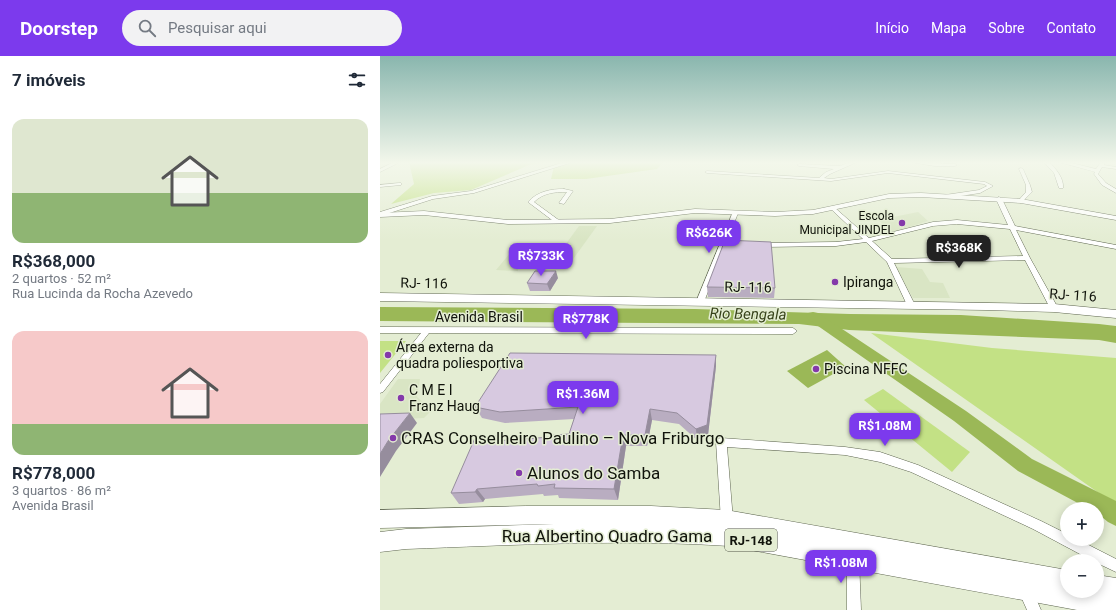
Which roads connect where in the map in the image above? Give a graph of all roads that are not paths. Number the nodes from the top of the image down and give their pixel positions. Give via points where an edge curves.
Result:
1 (485, 188) edge
2 (987, 188) edge
3 (1028, 188) edge
4 (947, 196) junction
5 (999, 199) junction
6 (1021, 201) junction
7 (562, 203) dead end
8 (834, 209) junction
9 (735, 213) junction
10 (380, 215) edge
11 (1116, 218) edge
12 (558, 222) junction
13 (1012, 227) junction
14 (869, 240) junction
15 (752, 244) edge
16 (1116, 247) edge
17 (1027, 258) junction
18 (890, 261) junction
19 (380, 297) edge
20 (700, 302) junction
21 (911, 304) junction
22 (1054, 308) junction
23 (1116, 314) edge
24 (380, 330) edge
25 (426, 330) junction
26 (793, 331) dead end
27 (380, 390) edge
28 (418, 517) junction
29 (380, 519) edge
30 (728, 528) junction
31 (406, 539) junction
32 (380, 542) edge
33 (853, 559) junction
34 (1116, 566) edge
35 (1022, 581) junction
36 (1060, 581) edge
37 (1104, 587) edge
38 (1116, 589) edge
39 (1116, 606) edge
40 (854, 610) edge
41 (1034, 610) edge

1 - 10 street via 432,198
2 - 4 street
3 - 6 street via 1029,192
4 - 5 street
4 - 8 street via 898,195
5 - 6 street
5 - 13 street
6 - 11 street
7 - 12 street via 570,191 545,192 531,202
8 - 9 street via 794,214
8 - 14 street
9 - 12 street via 689,211 610,221
9 - 20 street via 727,244
10 - 12 street via 424,212 508,222
13 - 14 street via 945,222
13 - 16 street
13 - 17 street
14 - 15 street via 809,245
14 - 18 street
17 - 18 street
17 - 22 street
18 - 21 street
19 - 20 main road, RJ- 116
20 - 21 main road, RJ- 116
21 - 22 main road, RJ- 116
22 - 23 main road, RJ- 116
24 - 25 street, Avenida Brasil
25 - 26 street, Avenida Brasil
25 - 27 street
28 - 29 main road, Rua Albertino Quadro Gama
28 - 30 main road, Rua Albertino Quadro Gama via 672,515
28 - 31 main road
30 - 31 main road, Rua Albertino Quadro Gama / RJ-148 via 693,534
30 - 33 main road, Rua Albertino Quadro Gama / RJ-148
30 - 34 street via 720,442 845,451 880,457 914,468 1037,525
30 - 35 main road, Rua Albertino Quadro Gama
31 - 32 main road, Rua Albertino Quadro Gama / RJ-148
33 - 35 main road, Rua Albertino Quadro Gama / RJ-148
33 - 40 street
35 - 36 main road, Rua Albertino Quadro Gama
35 - 39 main road, Rua Albertino Quadro Gama / RJ-148
35 - 41 street
37 - 38 main road

